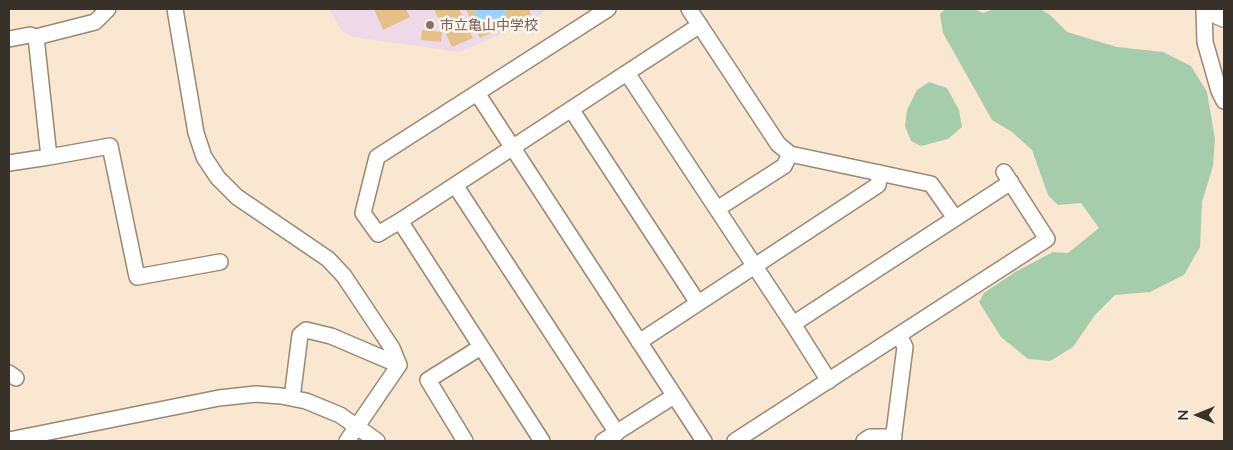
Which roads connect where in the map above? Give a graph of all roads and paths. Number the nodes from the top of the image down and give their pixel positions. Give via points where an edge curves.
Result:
1 (108, 9) edge
2 (175, 9) edge
3 (608, 9) edge
4 (689, 9) edge
5 (1205, 9) edge
6 (1224, 17) edge
7 (700, 25) junction
8 (36, 38) junction
9 (9, 39) edge
10 (627, 73) junction
11 (477, 93) junction
12 (1224, 101) edge
13 (571, 109) junction
14 (512, 147) junction
15 (790, 154) junction
16 (49, 157) junction
17 (9, 163) edge
18 (880, 174) junction
19 (455, 185) junction
20 (717, 209) junction
21 (955, 218) junction
22 (400, 221) junction
23 (220, 262) dead end
24 (755, 266) junction
25 (698, 303) junction
26 (793, 324) junction
27 (899, 335) junction
28 (639, 342) junction
29 (481, 347) junction
30 (399, 365) junction
31 (829, 381) junction
32 (674, 396) junction
33 (292, 398) junction
34 (357, 427) junction
35 (617, 432) junction
36 (893, 439) edge
37 (9, 440) edge
38 (347, 441) edge
39 (377, 441) edge
40 (465, 441) edge
41 (542, 441) edge
42 (603, 441) edge
43 (704, 441) edge
44 (735, 441) edge
45 (864, 441) edge

1 - 8 street via 95,22
2 - 30 street via 196,133 204,157 218,178 237,197 328,259 344,276 392,348
3 - 11 street
4 - 7 street
5 - 6 main road
5 - 12 street via 1205,42
7 - 10 street
7 - 15 street via 778,144
8 - 9 street via 30,35
8 - 16 street
10 - 13 street
10 - 20 street
11 - 14 street
11 - 22 street via 377,157 363,213 378,234
13 - 14 street
13 - 25 street
14 - 19 street
14 - 28 street
15 - 18 street
15 - 20 street via 784,166
16 - 17 street
16 - 23 street via 110,146 136,277
18 - 21 street via 931,184
18 - 24 street via 878,185
19 - 22 street
19 - 35 street
20 - 24 street
21 - 26 street
21 - 27 street via 1007,177 1047,239
22 - 29 street
24 - 25 street
24 - 26 street
25 - 28 street
26 - 31 street
27 - 31 street
27 - 36 street via 905,347
28 - 32 street
29 - 40 street via 428,380
29 - 41 street
30 - 33 street via 331,336 306,330 300,335
30 - 34 street
31 - 44 street
32 - 35 street
32 - 43 street
33 - 34 street via 340,415
33 - 37 street via 256,394 219,398
34 - 38 street
34 - 39 street
35 - 42 street
36 - 45 street via 870,437

